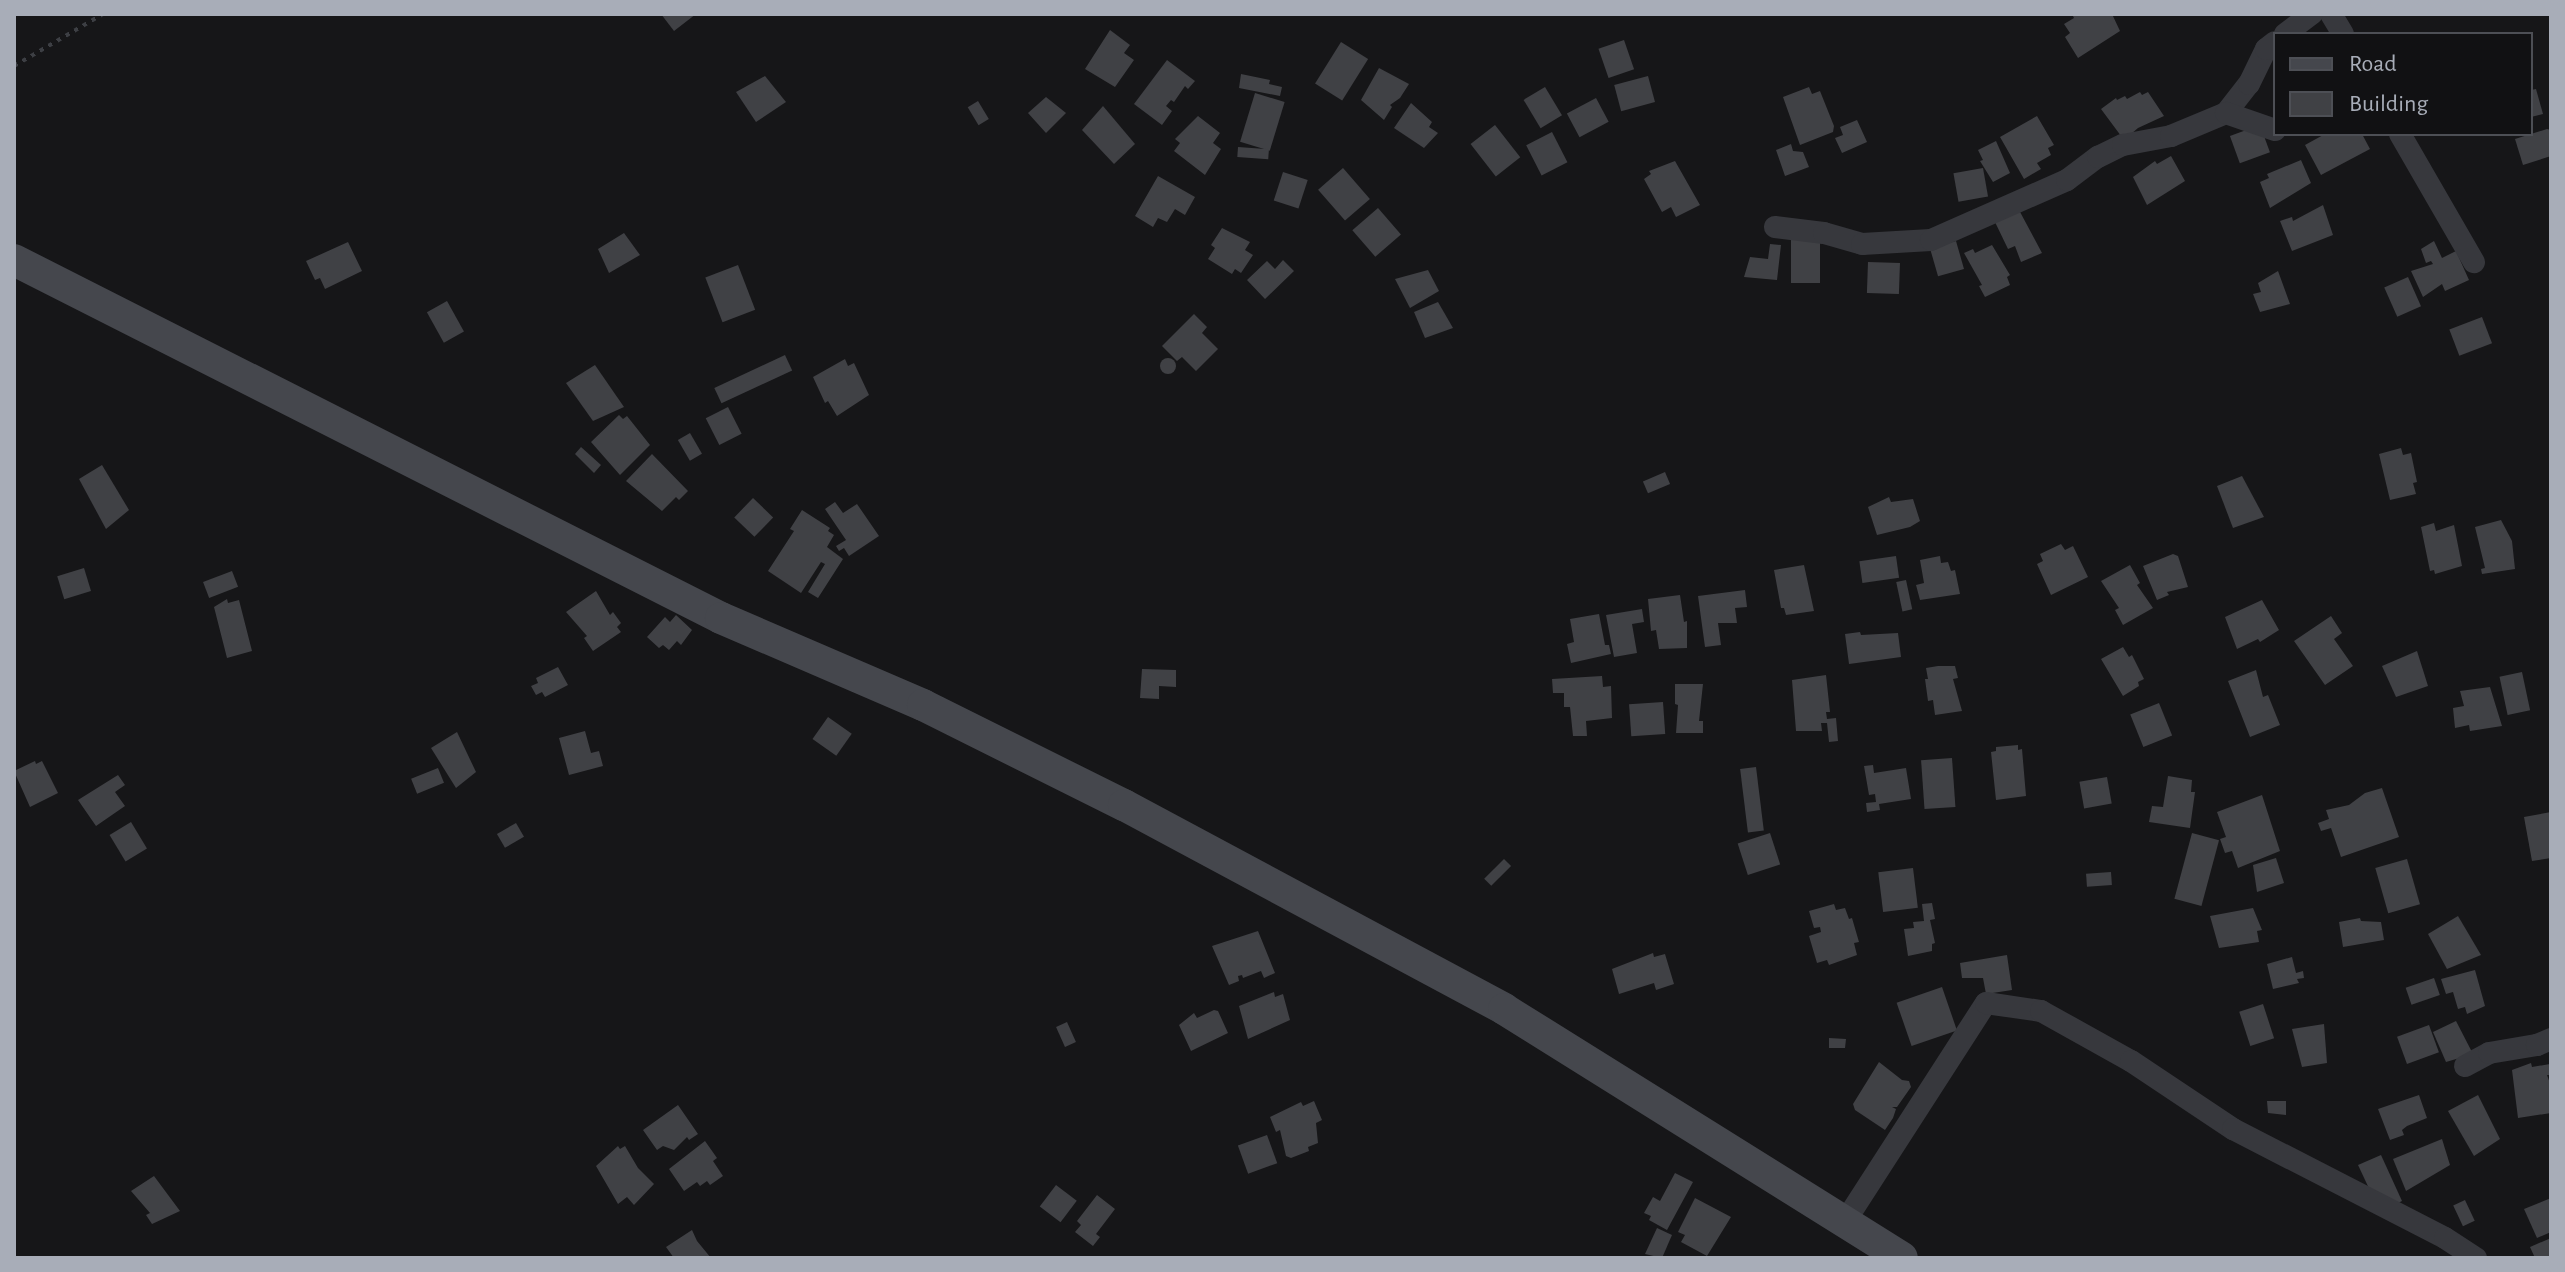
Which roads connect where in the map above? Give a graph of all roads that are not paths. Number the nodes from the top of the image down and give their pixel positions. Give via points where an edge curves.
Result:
1 (2312, 14) edge
2 (2331, 14) edge
3 (2288, 32) edge
4 (2342, 32) edge
5 (2273, 44) edge
6 (2226, 113) junction
7 (2273, 129) edge
8 (2401, 136) edge
9 (1775, 227) dead end
10 (14, 260) edge
11 (2474, 262) dead end
12 (2551, 1039) edge
13 (2465, 1066) dead end
14 (1846, 1220) junction
15 (1902, 1258) edge
16 (2476, 1258) edge

1 - 3 street
2 - 4 street
5 - 6 street
6 - 7 street
6 - 9 street via 2171,136 2123,145 2067,180 1931,240 1862,244
8 - 11 street
10 - 14 street via 721,618 923,705 1124,805 1504,1009
12 - 13 street via 2489,1053
14 - 15 street
14 - 16 street via 1986,1003 2041,1011 2131,1061 2233,1129

